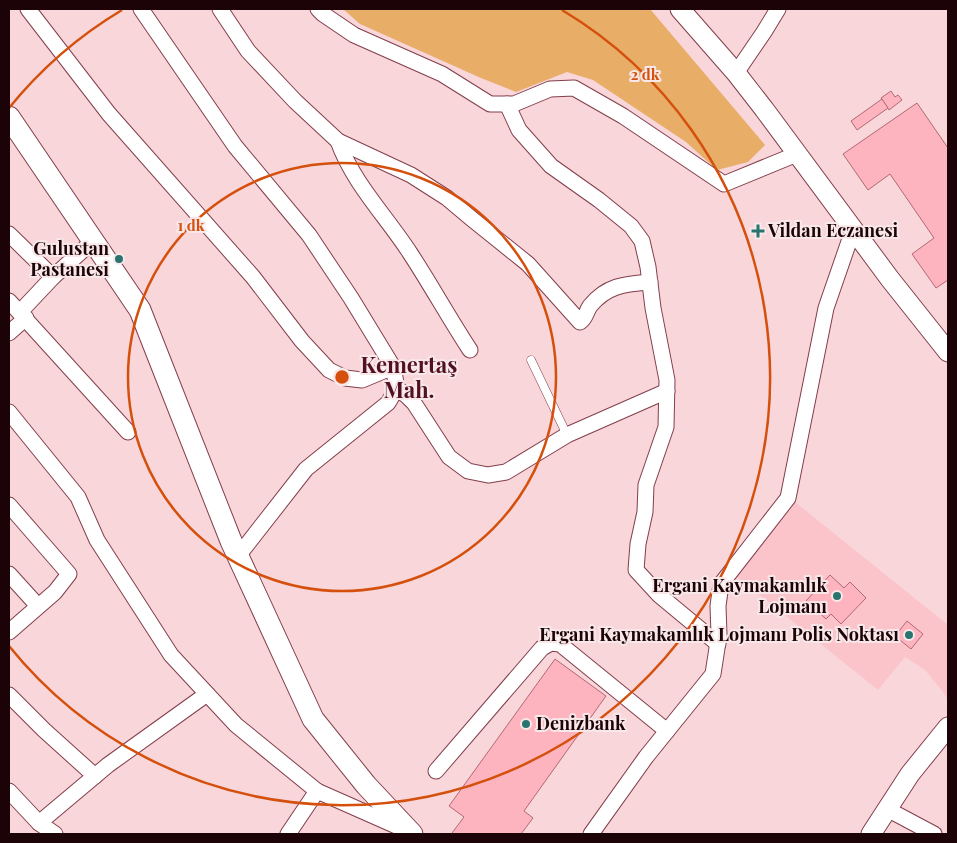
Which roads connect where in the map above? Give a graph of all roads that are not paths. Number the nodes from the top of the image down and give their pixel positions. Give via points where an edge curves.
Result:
1 (28, 9) edge
2 (141, 9) edge
3 (220, 9) edge
4 (318, 9) edge
5 (680, 9) edge
6 (778, 9) edge
7 (736, 73) junction
8 (507, 104) junction
9 (9, 117) edge
10 (338, 141) junction
11 (797, 154) junction
12 (853, 230) junction
13 (9, 234) edge
14 (93, 241) junction
15 (53, 277) junction
16 (650, 282) junction
17 (9, 301) edge
18 (23, 315) junction
19 (9, 334) edge
20 (470, 350) dead end
21 (948, 352) edge
22 (531, 360) dead end
23 (393, 367) junction
24 (396, 388) junction
25 (667, 391) junction
26 (9, 412) edge
27 (128, 432) dead end
28 (567, 434) junction
29 (9, 506) edge
30 (238, 556) junction
31 (9, 574) edge
32 (38, 606) junction
33 (9, 632) edge
34 (718, 644) junction
35 (207, 694) junction
36 (9, 695) edge
37 (948, 727) edge
38 (667, 731) junction
39 (436, 771) dead end
40 (95, 776) junction
41 (9, 791) edge
42 (317, 791) junction
43 (887, 809) junction
44 (39, 823) junction
45 (410, 833) edge
46 (55, 834) edge
47 (288, 834) edge
48 (591, 834) edge
49 (871, 834) edge
50 (934, 834) edge

1 - 23 street via 110,114 253,277 302,341 329,370 345,378 362,380
2 - 23 street via 236,146 309,235
3 - 10 street via 248,51
4 - 8 street via 354,34 442,74 490,104
5 - 7 street
6 - 7 street
7 - 11 street
8 - 11 street via 550,89 574,88 623,116 724,184
8 - 16 street via 519,130 550,166 631,226 642,241
9 - 14 main road
10 - 16 street via 411,175 447,198 528,264 580,322 594,301 610,289
10 - 20 street via 352,172 410,253
11 - 12 street
12 - 21 street
12 - 34 street via 826,308 788,498 721,584
13 - 15 street
14 - 15 street
14 - 30 main road via 140,310
15 - 18 street
16 - 25 street
17 - 18 street
18 - 19 street
18 - 27 street
22 - 28 lane
23 - 24 street
24 - 28 street via 414,403 449,457 478,474 506,472
24 - 30 street via 388,403 306,469
25 - 28 street
25 - 34 street via 666,427 646,485 636,570 659,595
26 - 35 street via 78,497 97,540 171,655
29 - 32 street via 69,574
30 - 45 main road via 313,719
31 - 32 street
32 - 33 street
34 - 38 street via 713,674
35 - 40 street
35 - 42 street via 236,725
36 - 40 street
37 - 43 street
38 - 39 street via 560,644 551,643 542,648
38 - 48 street
40 - 44 street
41 - 44 street
42 - 45 street
42 - 47 street
43 - 49 street
43 - 50 street
44 - 46 street

